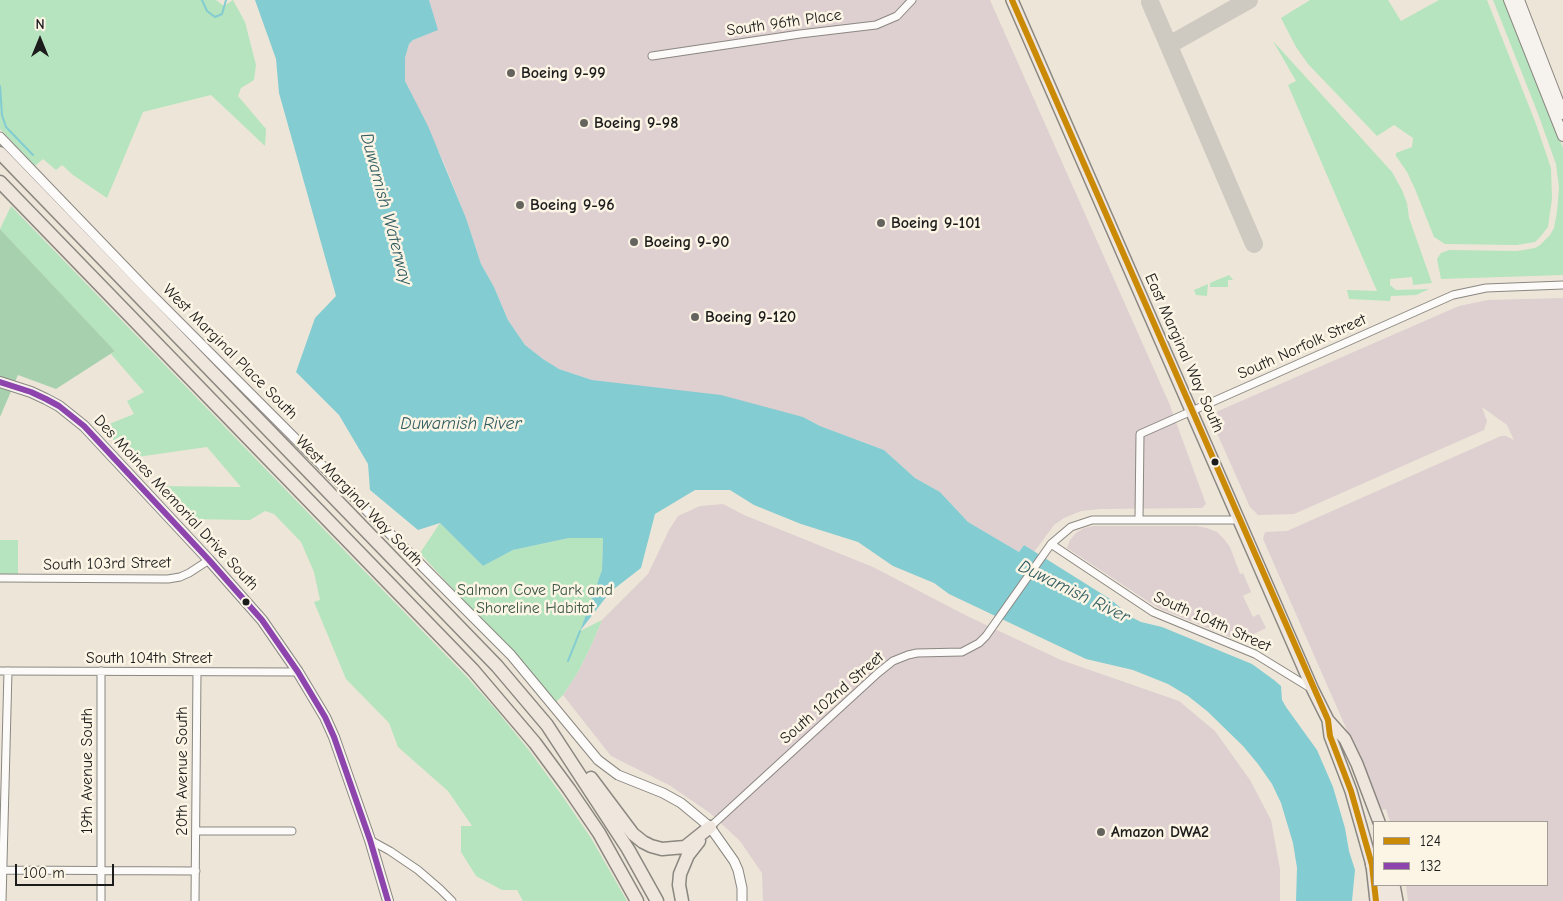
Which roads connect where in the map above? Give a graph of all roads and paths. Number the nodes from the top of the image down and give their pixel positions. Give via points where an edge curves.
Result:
1 (912, 0) edge
2 (1012, 0) edge
3 (1510, 0) edge
4 (1519, 0) edge
5 (652, 56) dead end
6 (1563, 114) edge
7 (1563, 136) edge
8 (0, 137) edge
9 (0, 153) edge
10 (0, 182) edge
11 (1563, 285) edge
12 (0, 382) edge
13 (1192, 411) junction
14 (1139, 519) junction
15 (1239, 520) junction
16 (1051, 544) junction
17 (209, 560) junction
18 (0, 578) edge
19 (0, 671) edge
20 (8, 671) junction
21 (101, 672) junction
22 (196, 672) junction
23 (298, 672) junction
24 (1313, 690) junction
25 (1328, 720) junction
26 (547, 725) junction
27 (1379, 821) edge
28 (710, 827) junction
29 (196, 831) junction
30 (292, 831) dead end
31 (370, 840) junction
32 (1373, 866) edge
33 (3, 870) junction
34 (101, 870) junction
35 (196, 871) junction
36 (1375, 886) edge
37 (1384, 886) edge
38 (1394, 886) edge
39 (2, 901) edge
40 (100, 901) edge
41 (195, 901) edge
42 (388, 901) edge
43 (452, 901) edge
44 (637, 901) edge
45 (657, 901) edge
46 (682, 901) edge
47 (742, 901) edge
48 (1376, 901) edge
49 (1387, 901) edge
50 (1397, 901) edge

1 - 5 street, South 96th Place via 897,16 876,25
2 - 13 main road, East Marginal Way South
3 - 7 main road
4 - 6 main road
8 - 28 street, West Marginal Place South via 150,293 511,655 598,760 618,775 682,802
9 - 26 highway, West Marginal Way South via 497,666
10 - 44 highway via 479,677 536,743 599,833
11 - 13 street, South Norfolk Street via 1486,288 1453,295
12 - 17 main road, Des Moines Memorial Drive South via 38,396 73,416
13 - 14 street, South Norfolk Street via 1140,434
13 - 15 main road, East Marginal Way South
14 - 15 street, South 102nd Street
14 - 16 street, South 102nd Street via 1085,521 1071,527
15 - 24 main road, East Marginal Way South
16 - 24 street, South 104th Street via 1153,612 1246,650
16 - 28 street, South 102nd Street via 979,643 958,652 908,655 893,661
17 - 18 street, South 103rd Street via 180,577 168,579
17 - 23 main road, Des Moines Memorial Drive South via 262,620
19 - 20 street, South 104th Street
20 - 21 street, South 104th Street
20 - 33 street
21 - 22 street, South 104th Street
21 - 34 street, 19th Avenue South
22 - 23 street, South 104th Street
22 - 29 street, 20th Avenue South
23 - 31 main road, Des Moines Memorial Drive South via 334,737
24 - 25 main road, East Marginal Way South
25 - 27 main road, East Marginal Way South via 1345,739
25 - 32 main road, East Marginal Way South via 1330,736 1351,791
26 - 28 highway via 633,834 643,842 662,849 685,846
26 - 45 highway, West Marginal Way South via 628,849
28 - 46 highway via 682,865 678,885
28 - 47 street, West Marginal Place South via 738,870
29 - 30 street
29 - 35 street, 20th Avenue South
31 - 42 main road, Des Moines Memorial Drive South
31 - 43 street via 418,870
33 - 34 street
33 - 39 street
34 - 35 street
34 - 40 street, 19th Avenue South
35 - 41 street, 20th Avenue South
36 - 48 main road, East Marginal Way South
37 - 49 highway
38 - 50 main road

